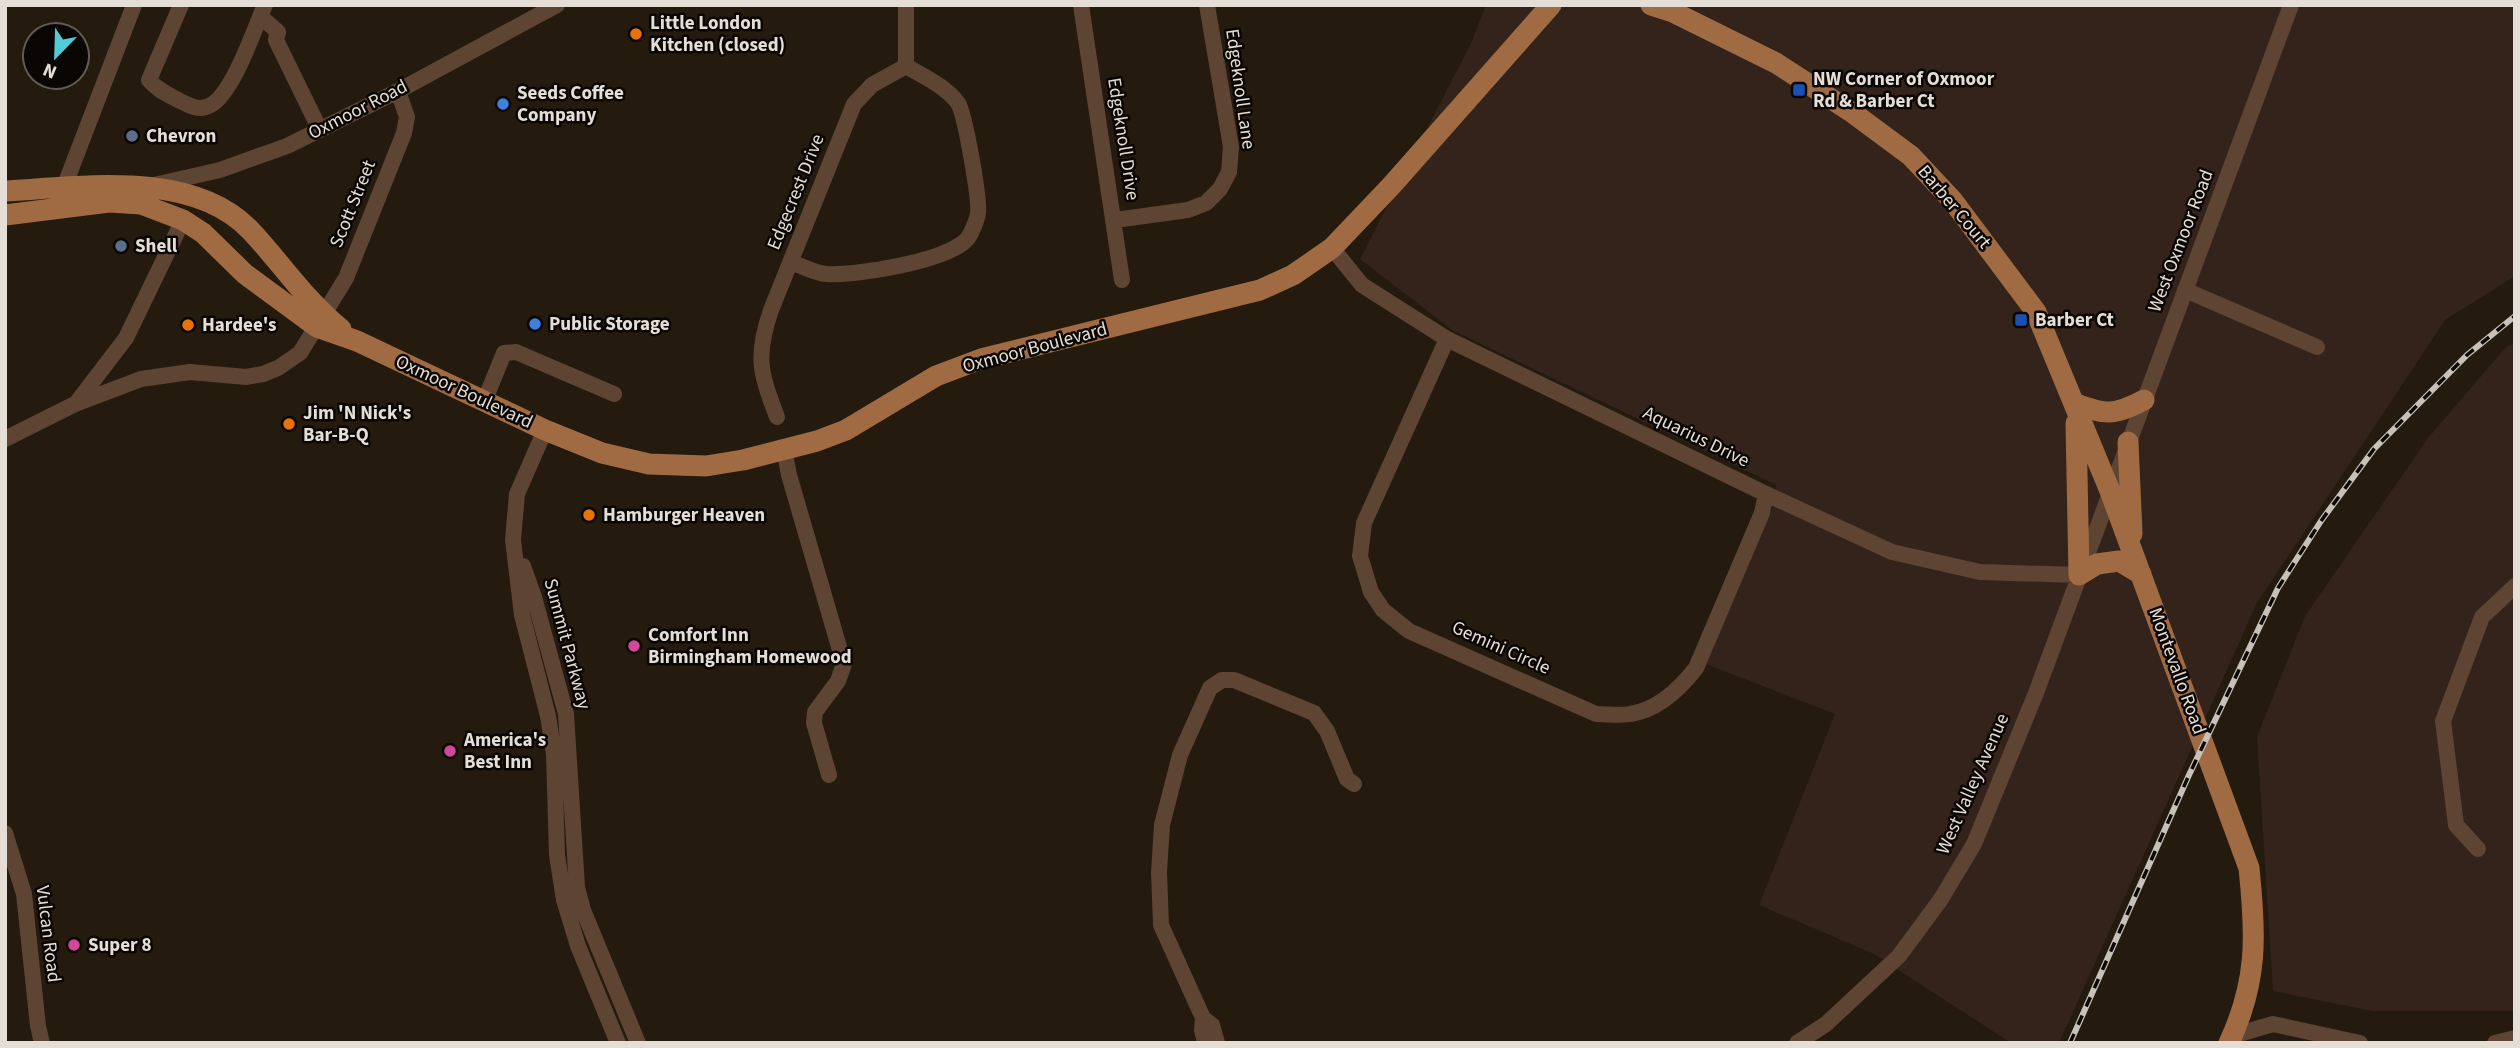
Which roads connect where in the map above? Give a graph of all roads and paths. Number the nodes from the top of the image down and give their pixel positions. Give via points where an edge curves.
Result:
1 (134, 5) edge
2 (181, 5) edge
3 (556, 5) edge
4 (906, 5) edge
5 (1081, 5) edge
6 (1207, 5) edge
7 (1552, 5) edge
8 (1651, 5) edge
9 (2291, 5) edge
10 (1669, 9) edge
11 (260, 16) edge
12 (906, 66) junction
13 (398, 91) junction
14 (320, 130) junction
15 (149, 186) junction
16 (5, 191) edge
17 (60, 198) junction
18 (5, 215) edge
19 (183, 220) junction
20 (1115, 220) junction
21 (1332, 247) junction
22 (790, 262) junction
23 (1122, 280) dead end
24 (2185, 290) junction
25 (321, 321) junction
26 (1447, 340) junction
27 (2317, 347) dead end
28 (614, 394) dead end
29 (2144, 400) junction
30 (484, 402) junction
31 (2074, 403) junction
32 (75, 404) junction
33 (777, 417) dead end
34 (545, 430) junction
35 (5, 439) edge
36 (2128, 442) junction
37 (784, 449) junction
38 (2110, 491) junction
39 (1766, 494) junction
40 (513, 540) junction
41 (2137, 564) junction
42 (2079, 575) junction
43 (2515, 586) edge
44 (829, 775) dead end
45 (1354, 784) dead end
46 (5, 833) edge
47 (2478, 849) dead end
48 (1203, 1018) junction
49 (2515, 1038) edge
50 (2230, 1039) edge
51 (42, 1043) edge
52 (618, 1043) edge
53 (638, 1043) edge
54 (1205, 1043) edge
55 (1217, 1043) edge
56 (1797, 1043) edge
57 (2360, 1043) edge
58 (2495, 1043) edge

1 - 17 street
2 - 11 street via 149,80 155,88 196,108 220,99
3 - 13 street, Oxmoor Road
4 - 12 street
5 - 20 street, Edgeknoll Drive
6 - 20 street, Edgeknoll Lane via 1231,147 1229,172 1206,203 1188,210
7 - 21 main road, Oxmoor Boulevard
8 - 10 main road, Barber Court
9 - 24 street, West Oxmoor Road
10 - 31 main road, Barber Court via 1776,63 1911,156 1953,201 2036,312
11 - 14 street
12 - 22 street, Edgecrest Drive via 872,85 855,104
12 - 22 street via 947,90 960,106 978,212 968,237 938,256 850,274 822,274
13 - 14 street, Oxmoor Road
13 - 25 street, Scott Street via 407,117 404,133 346,278
14 - 15 street, Oxmoor Road via 241,164
15 - 17 main road, Oxmoor Road
15 - 25 main road, Oxmoor Boulevard via 190,194 229,213 249,229
16 - 17 main road, Oxmoor Road
17 - 18 main road, Oxmoor Road
17 - 19 main road, Oxmoor Boulevard via 141,204
19 - 25 main road, Oxmoor Boulevard via 245,274
19 - 32 street via 126,338
20 - 23 street, Edgeknoll Drive
21 - 26 street, Aquarius Drive via 1362,285
21 - 37 main road, Oxmoor Boulevard via 1293,275 1260,290 981,359 936,376 846,430
22 - 33 street, Edgecrest Drive via 760,344 760,363
24 - 27 street
24 - 29 street, West Oxmoor Road
25 - 30 main road, Oxmoor Boulevard
25 - 32 street via 300,353 263,374 170,373
26 - 39 street, Aquarius Drive
26 - 39 street, Gemini Circle via 1364,523 1360,556 1371,592 1383,610 1409,631 1596,713 1629,714 1654,707 1682,687 1696,668
28 - 30 street via 516,352 504,352
29 - 31 main road via 2113,414
29 - 36 street, West Oxmoor Road
30 - 34 main road, Oxmoor Boulevard
31 - 38 main road, Barber Court
31 - 42 main road
32 - 35 street
34 - 37 main road, Oxmoor Boulevard via 602,453 649,464 706,466
34 - 40 street, Summit Parkway via 517,494
36 - 38 street, West Oxmoor Road
36 - 41 main road
37 - 44 street via 844,664 838,681 815,712
38 - 41 main road, Montevallo Road
38 - 42 street, West Valley Avenue
39 - 42 street, Aquarius Drive via 1892,552 1980,572
40 - 52 street, Summit Parkway via 522,615 554,754 557,855 564,900
40 - 53 street, Summit Parkway via 566,714 577,887
41 - 42 main road via 2097,564
41 - 50 main road, Montevallo Road via 2249,868 2255,925 2250,986
42 - 56 street, West Valley Avenue via 1973,844 1941,900 1899,956 1826,1024
43 - 47 street via 2482,617 2443,721 2456,825
45 - 48 street via 1347,779 1327,731 1314,713 1234,680 1222,680 1210,688 1180,755 1163,825 1159,873 1161,925
46 - 51 street, Vulcan Road via 24,894
48 - 54 street
48 - 55 street via 1213,1025
49 - 58 street
50 - 57 street via 2273,1024

